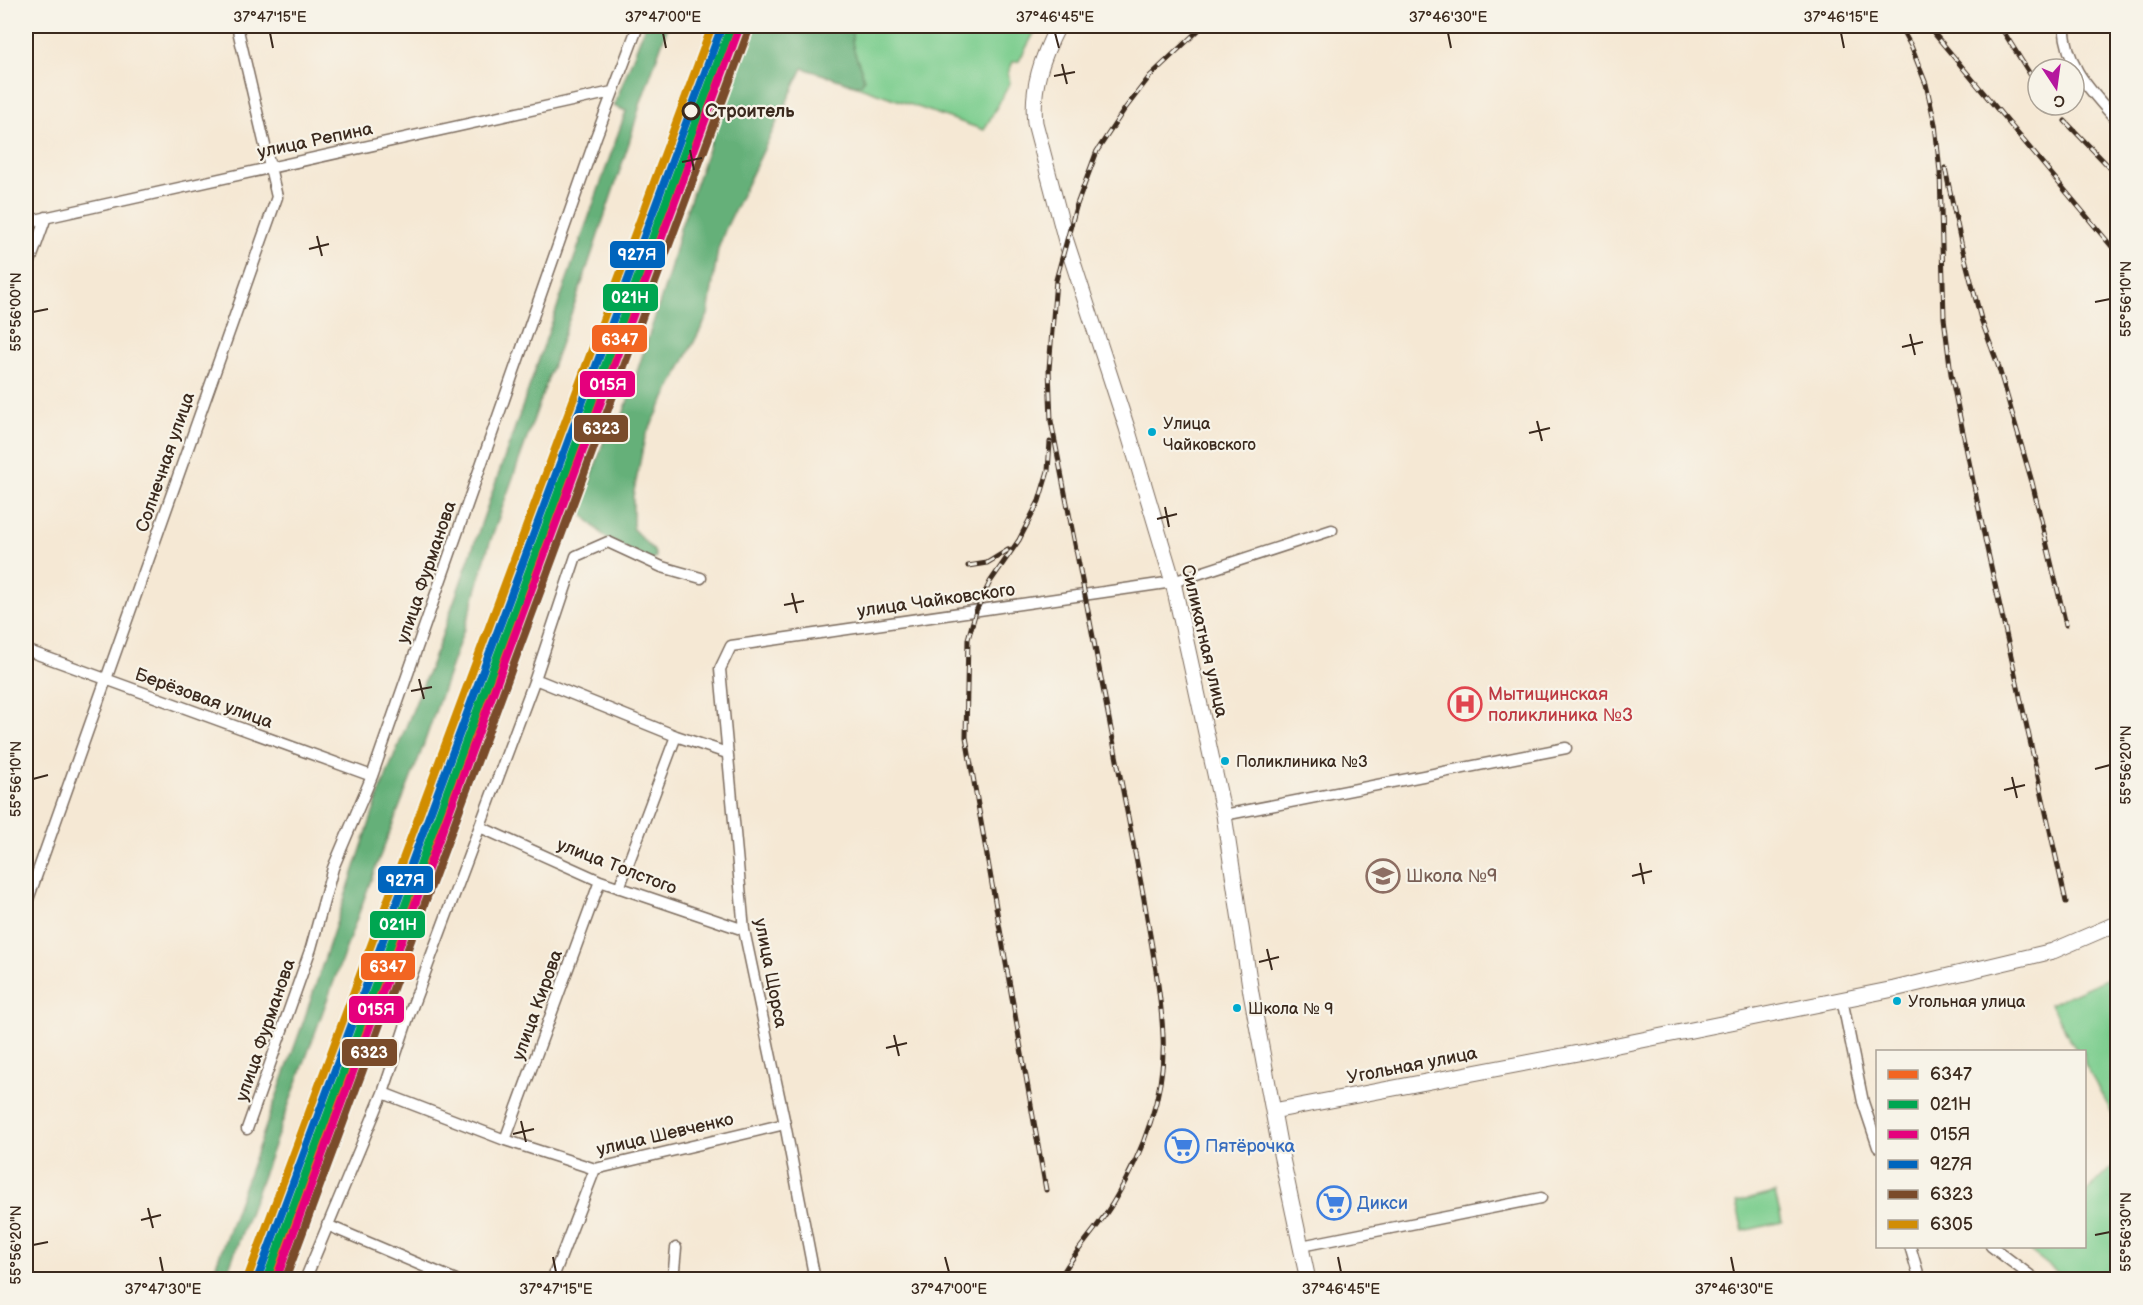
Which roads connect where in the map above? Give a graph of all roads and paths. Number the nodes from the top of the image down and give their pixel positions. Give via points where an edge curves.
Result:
1 (237, 26) edge
2 (638, 26) edge
3 (1058, 26) edge
4 (2064, 26) edge
5 (612, 92) junction
6 (2118, 122) edge
7 (270, 166) junction
8 (46, 217) junction
9 (26, 222) edge
10 (26, 273) edge
11 (1332, 530) dead end
12 (701, 578) dead end
13 (1173, 582) junction
14 (26, 650) edge
15 (720, 669) joint
16 (535, 678) junction
17 (106, 680) junction
18 (676, 736) junction
19 (1566, 748) dead end
20 (727, 753) junction
21 (372, 776) junction
22 (1224, 815) junction
23 (480, 827) junction
24 (600, 881) junction
25 (619, 888) junction
26 (26, 904) edge
27 (2118, 923) edge
28 (744, 930) junction
29 (1842, 999) junction
30 (383, 1094) junction
31 (1273, 1111) junction
32 (785, 1124) junction
33 (247, 1130) dead end
34 (505, 1140) junction
35 (1876, 1141) edge
36 (595, 1169) junction
37 (1542, 1198) dead end
38 (327, 1225) junction
39 (1301, 1246) junction
40 (676, 1248) dead end
41 (1911, 1248) edge
42 (1994, 1248) edge
43 (305, 1280) edge
44 (456, 1280) edge
45 (552, 1280) edge
46 (673, 1280) edge
47 (815, 1280) edge
48 (1308, 1280) edge
49 (1920, 1280) edge
50 (2036, 1280) edge

1 - 7 street, Солнечная улица
2 - 5 street, улица Фурманова
3 - 13 street, Силикатная улица via 1035,87 1033,104 1039,142 1066,241
4 - 6 street via 2076,70
5 - 7 street, улица Репина
5 - 21 street, улица Фурманова
7 - 8 street, улица Репина
7 - 17 street, Солнечная улица via 277,197
8 - 9 street, улица Репина
8 - 10 street
11 - 13 street
12 - 16 street via 662,567 608,542 576,556
13 - 15 street, улица Чайковского via 730,646
13 - 22 street, Силикатная улица
14 - 17 street, Берёзовая улица
15 - 20 street, улица Щорса
16 - 18 street
16 - 23 street
17 - 21 street, Берёзовая улица
17 - 26 street, Солнечная улица
18 - 20 street
18 - 25 street
19 - 22 street
20 - 28 street, улица Щорса
21 - 33 street, улица Фурманова via 333,868 311,948
22 - 31 street, Силикатная улица
23 - 24 street, улица Толстого
23 - 30 street
24 - 25 street, улица Толстого
24 - 34 street, улица Кирова
25 - 28 street, улица Толстого
27 - 29 street, Угольная улица via 2053,951
28 - 32 street, улица Щорса
29 - 31 street, Угольная улица
29 - 35 street via 1863,1102
30 - 34 street, улица Шевченко
30 - 38 street
31 - 39 street, Силикатная улица
32 - 36 street, улица Шевченко
32 - 47 street, улица Щорса
34 - 36 street, улица Шевченко
36 - 45 street
37 - 39 street
38 - 43 street
38 - 44 street
39 - 48 street, Силикатная улица
40 - 46 street
41 - 49 street
42 - 50 street

